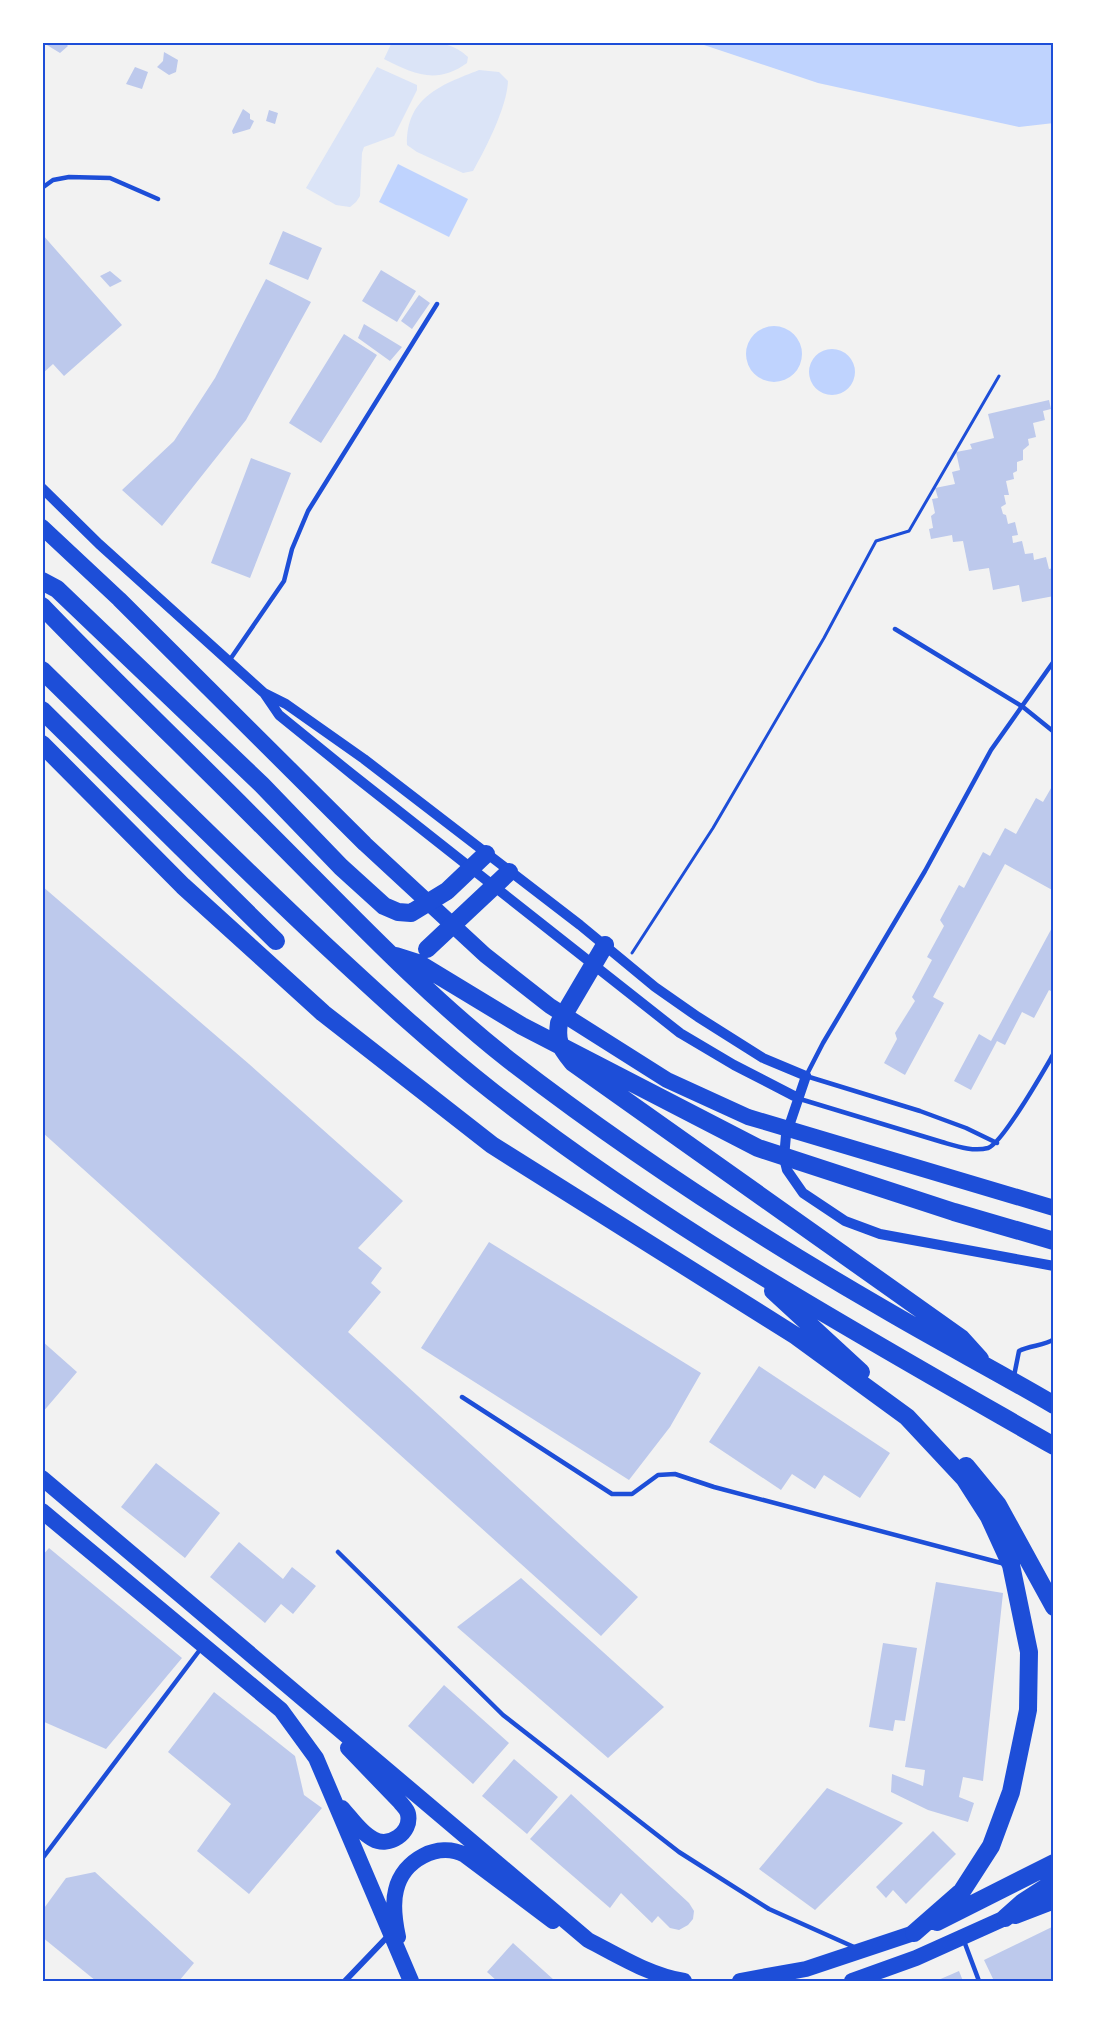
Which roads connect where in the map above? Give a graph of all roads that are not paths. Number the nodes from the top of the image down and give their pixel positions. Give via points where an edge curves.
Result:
1 (42, 188) edge
2 (158, 199) dead end
3 (437, 304) dead end
4 (42, 488) edge
5 (42, 527) edge
6 (42, 581) edge
7 (42, 606) edge
8 (895, 629) dead end
9 (229, 661) junction
10 (1054, 662) edge
11 (42, 669) edge
12 (264, 693) junction
13 (1023, 706) junction
14 (42, 710) edge
15 (1054, 732) edge
16 (42, 744) edge
17 (486, 854) junction
18 (472, 868) junction
19 (508, 872) junction
20 (494, 887) junction
21 (276, 941) dead end
22 (605, 945) junction
23 (427, 949) dead end
24 (389, 953) junction
25 (593, 966) junction
26 (1054, 1053) edge
27 (806, 1076) junction
28 (798, 1098) junction
29 (996, 1143) junction
30 (1054, 1208) edge
31 (1054, 1241) edge
32 (1054, 1266) edge
33 (747, 1268) junction
34 (1054, 1339) edge
35 (987, 1368) junction
36 (1013, 1381) junction
37 (462, 1397) dead end
38 (1054, 1405) edge
39 (907, 1417) junction
40 (1054, 1446) edge
41 (42, 1478) edge
42 (42, 1510) edge
43 (338, 1552) dead end
44 (1011, 1565) junction
45 (1054, 1607) edge
46 (203, 1645) junction
47 (284, 1681) junction
48 (333, 1799) junction
49 (42, 1859) edge
50 (1054, 1863) edge
51 (1054, 1882) edge
52 (1052, 1905) edge
53 (1005, 1918) junction
54 (914, 1933) junction
55 (390, 1934) junction
56 (963, 1938) junction
57 (588, 1940) junction
58 (862, 1950) junction
59 (401, 1959) junction
60 (345, 1981) edge
61 (411, 1981) edge
62 (684, 1981) edge
63 (740, 1981) edge
64 (852, 1981) edge
65 (979, 1981) edge

1 - 2 lane via 53,180 69,177 110,178
3 - 9 lane via 308,511 284,581
4 - 9 street
5 - 30 highway via 365,844 485,955 550,1006 667,1080 748,1117
6 - 18 highway via 57,590 384,906 411,913 447,891
7 - 24 highway
8 - 13 lane
9 - 12 street
10 - 13 lane
11 - 33 highway via 268,892 432,1041 574,1153
12 - 17 street via 354,752
12 - 18 street via 279,715
13 - 15 lane
13 - 27 lane via 991,750
14 - 21 highway
16 - 39 highway via 183,886 315,1005 492,1145 796,1336
17 - 18 highway
17 - 19 street
18 - 20 street
19 - 20 highway
19 - 22 street
20 - 23 highway
20 - 25 street
22 - 25 highway
22 - 27 street via 698,1017 763,1058
24 - 31 highway via 418,963 522,1026 758,1148
24 - 35 highway via 507,1059 624,1147 792,1254
25 - 28 street via 680,1033
25 - 35 highway via 560,1023 557,1037 573,1063 961,1338
26 - 29 lane
27 - 28 street
27 - 29 lane via 920,1111
28 - 29 lane via 966,1148 985,1149
28 - 32 street via 786,1135 785,1165 796,1186 833,1214 880,1234
33 - 39 highway via 832,1343
33 - 40 highway
34 - 36 lane via 1019,1351
35 - 36 highway
36 - 38 highway
37 - 44 lane via 612,1494 632,1494 658,1475 675,1474 714,1488
39 - 44 highway via 964,1479 989,1517
39 - 45 highway via 971,1470 999,1505
41 - 47 highway
42 - 46 highway
43 - 58 lane via 503,1715 679,1852 769,1909
44 - 54 highway via 1029,1652 1029,1710 1011,1791 991,1846 962,1891
46 - 48 highway via 281,1710 316,1758
46 - 49 lane
47 - 48 highway via 400,1802 407,1811 406,1827 399,1838 374,1840
47 - 57 highway
48 - 55 highway
50 - 54 highway
51 - 53 highway
52 - 53 highway
53 - 56 highway
54 - 58 highway
55 - 59 highway
55 - 60 street
56 - 64 highway
56 - 65 lane
57 - 59 highway via 546,1917 465,1855 438,1850 426,1853 407,1869 396,1889 395,1923
57 - 62 highway via 650,1971
58 - 63 highway via 806,1969
59 - 61 highway

